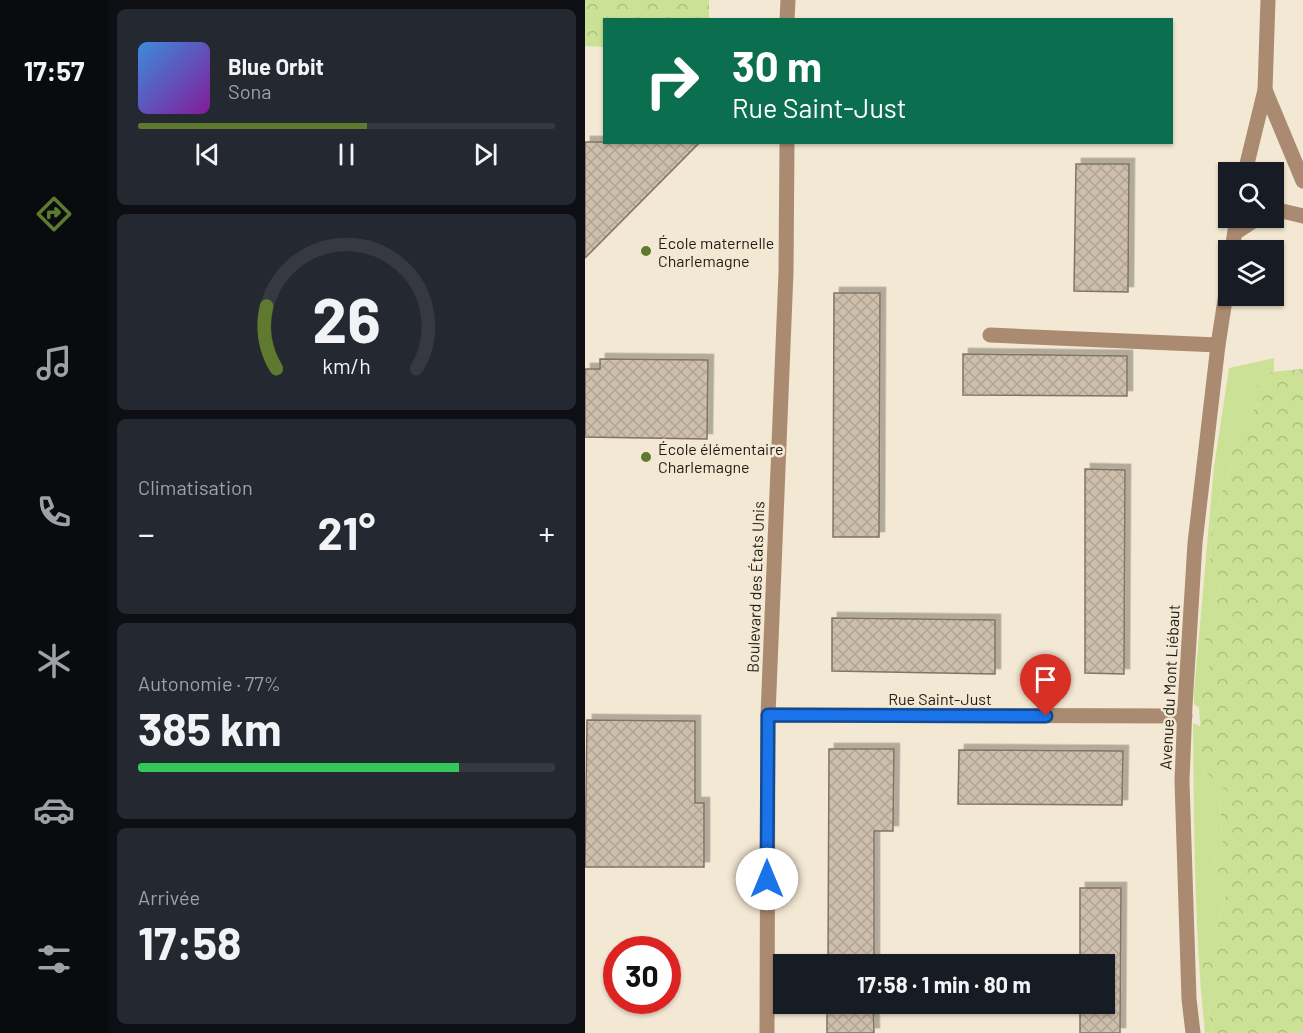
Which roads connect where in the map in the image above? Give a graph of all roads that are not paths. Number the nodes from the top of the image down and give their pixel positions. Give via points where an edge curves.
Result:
1 (788, 0) edge
2 (1268, 0) edge
3 (787, 18) edge
4 (1265, 90) junction
5 (787, 144) edge
6 (1247, 162) edge
7 (1303, 181) edge
8 (1284, 211) edge
9 (1303, 216) edge
10 (1224, 306) edge
11 (990, 335) dead end
12 (1218, 345) junction
13 (768, 715) junction
14 (1185, 716) junction
15 (767, 1033) edge
16 (1193, 1033) edge

1 - 3 street
2 - 4 street
4 - 6 street
4 - 7 street
5 - 13 street, Boulevard des États Unis via 786,272
8 - 9 street
10 - 12 street, Avenue du Mont Liébaut
11 - 12 street
12 - 14 street, Avenue du Mont Liébaut via 1195,543
13 - 14 street, Rue Saint-Just
13 - 15 street, Boulevard des États Unis
14 - 16 street, Avenue du Mont Liébaut via 1183,792

